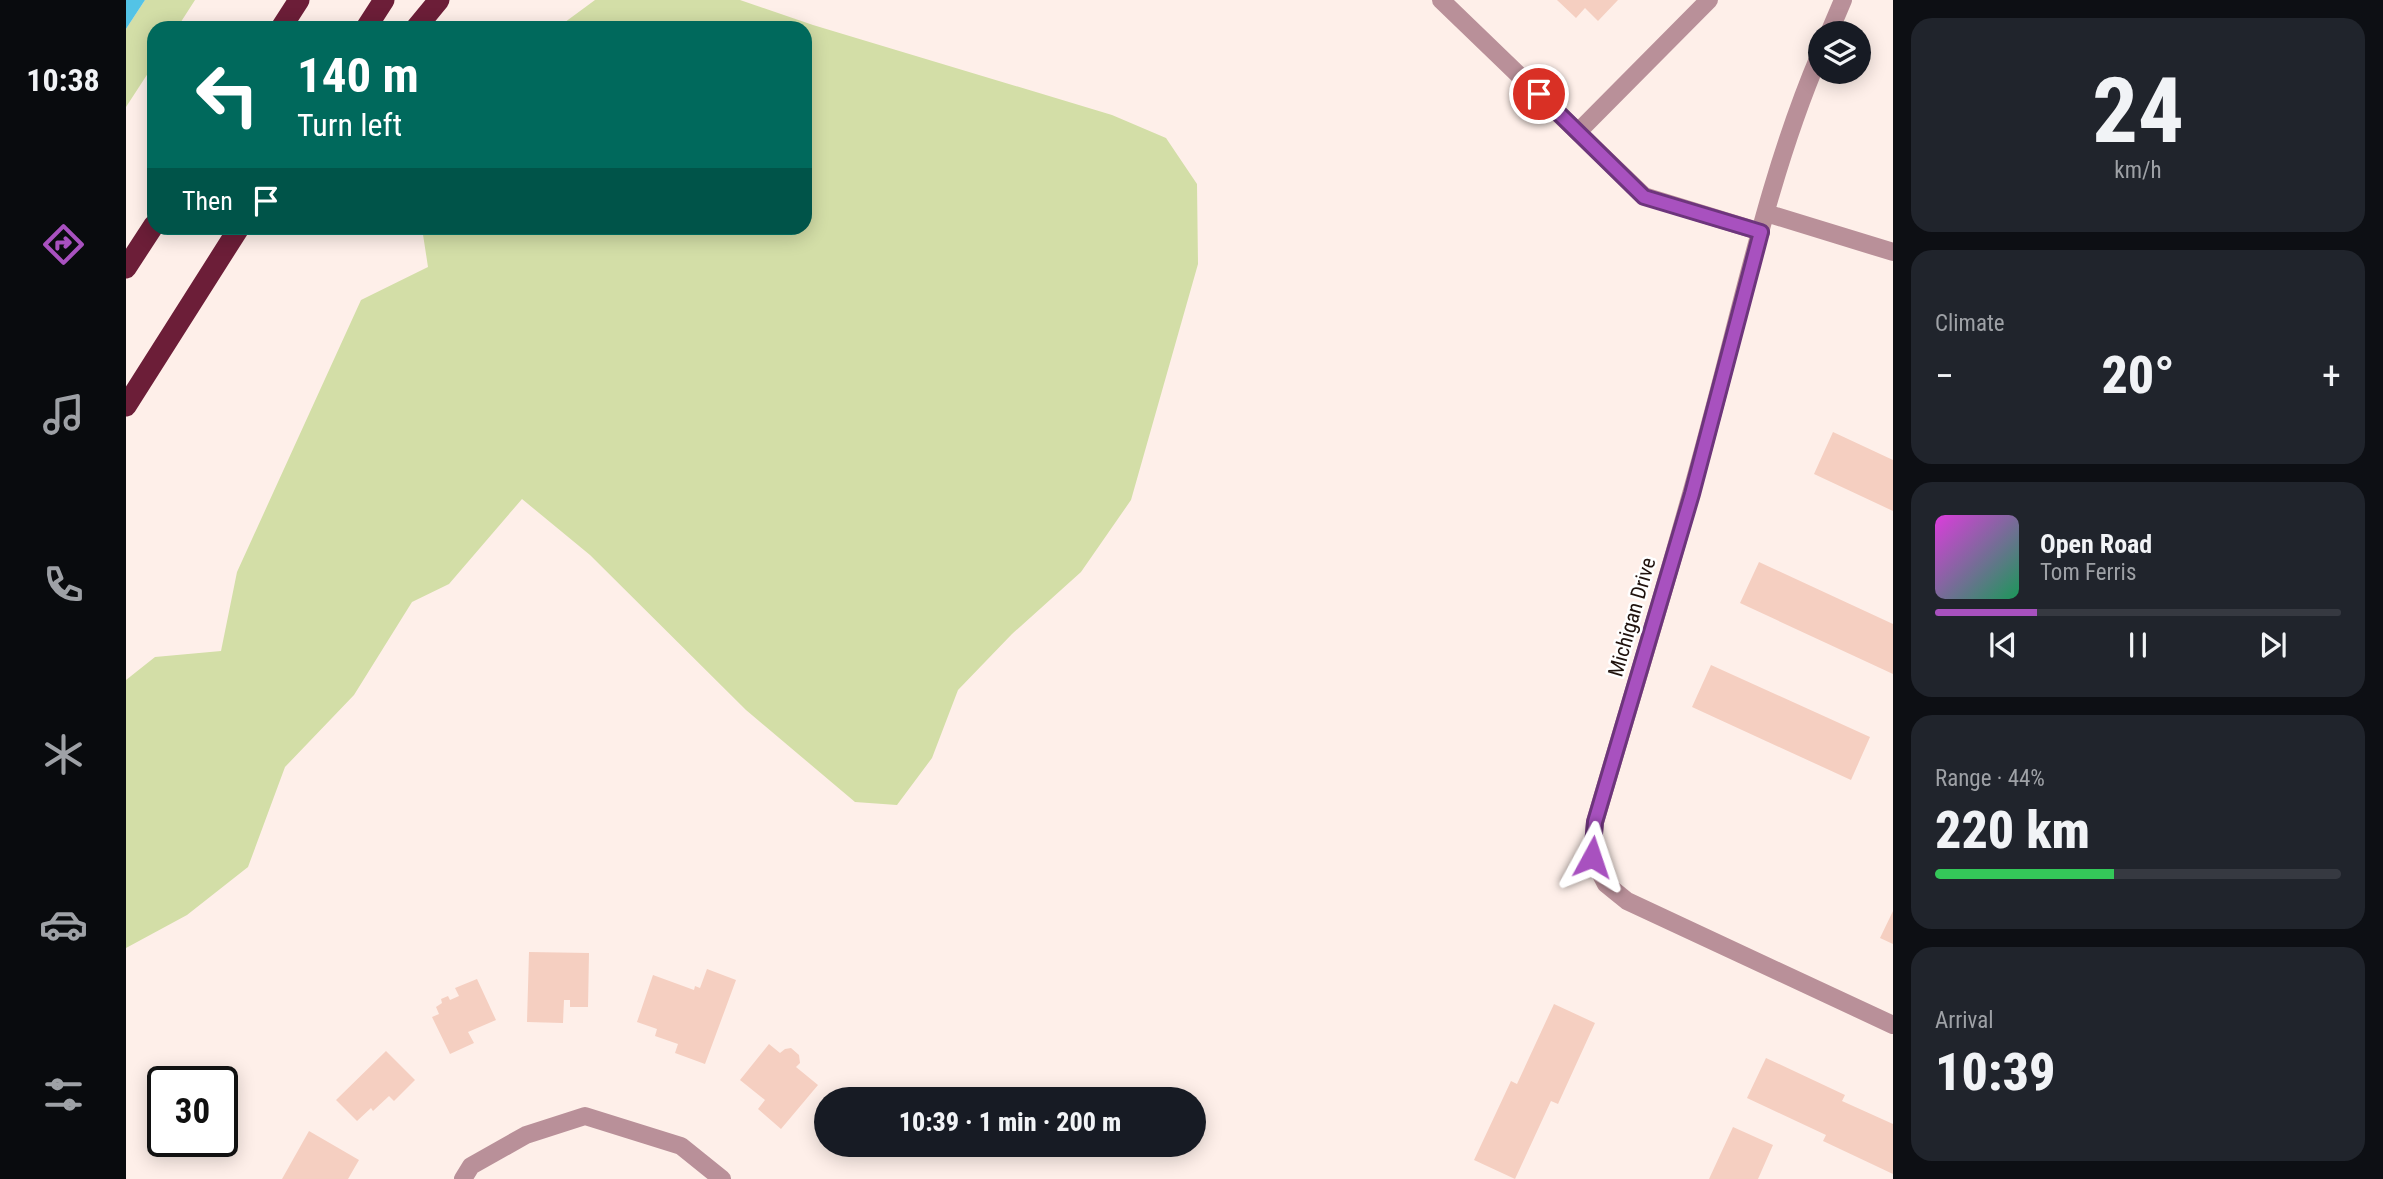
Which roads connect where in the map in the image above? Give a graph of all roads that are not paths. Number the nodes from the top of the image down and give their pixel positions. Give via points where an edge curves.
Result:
1 (299, 0) edge
2 (384, 0) edge
3 (439, 0) edge
4 (1441, 0) edge
5 (1709, 0) edge
6 (1843, 0) edge
7 (286, 21) edge
8 (370, 21) edge
9 (422, 21) edge
10 (1834, 21) edge
11 (1808, 82) edge
12 (1578, 132) junction
13 (1766, 213) junction
14 (1761, 232) junction
15 (147, 235) edge
16 (234, 235) edge
17 (250, 235) edge
18 (1893, 253) edge
19 (126, 268) edge
20 (169, 336) junction
21 (126, 406) edge
22 (1893, 1025) edge
23 (463, 1179) edge
24 (722, 1179) edge

1 - 7 highway
2 - 8 highway
3 - 9 highway
4 - 12 street
5 - 12 street
6 - 10 street
11 - 13 street, Michigan Drive
12 - 14 street via 1644,197
13 - 14 street, Michigan Drive
13 - 18 street
14 - 22 street, Michigan Drive via 1692,494 1595,822 1592,857 1606,884 1627,901
15 - 19 highway
16 - 20 highway
17 - 20 highway
20 - 21 highway
23 - 24 street via 471,1166 526,1135 585,1116 681,1146

